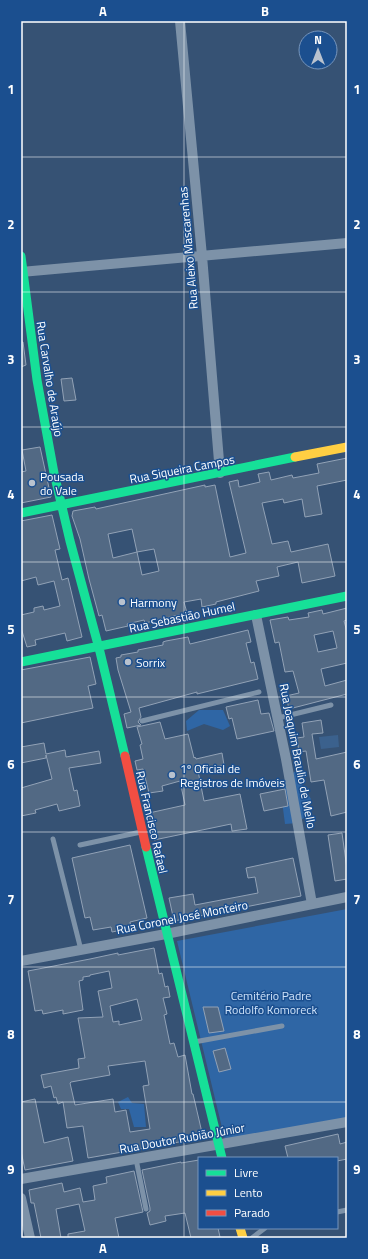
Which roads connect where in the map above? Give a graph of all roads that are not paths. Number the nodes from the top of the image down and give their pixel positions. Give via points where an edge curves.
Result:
1 (180, 21) edge
2 (347, 243) edge
3 (21, 256) edge
4 (202, 256) junction
5 (22, 272) edge
6 (347, 447) edge
7 (220, 474) junction
8 (61, 505) junction
9 (21, 513) edge
10 (347, 596) edge
11 (256, 615) junction
12 (99, 647) junction
13 (21, 662) edge
14 (258, 692) dead end
15 (331, 705) dead end
16 (278, 718) junction
17 (142, 721) dead end
18 (142, 832) junction
19 (53, 839) dead end
20 (80, 845) dead end
21 (347, 897) edge
22 (312, 904) junction
23 (166, 934) junction
24 (81, 950) junction
25 (21, 961) edge
26 (282, 1026) dead end
27 (193, 1042) junction
28 (347, 1122) edge
29 (219, 1144) junction
30 (222, 1157) edge
31 (136, 1159) junction
32 (21, 1179) edge
33 (21, 1198) edge
34 (146, 1208) dead end
35 (264, 1229) edge
36 (30, 1238) edge
37 (252, 1238) edge

1 - 4 street, Rua Aleixo Mascarenhas
2 - 4 street
3 - 5 street, Rua Carvalho de Araújo
4 - 5 street
4 - 7 street, Rua Aleixo Mascarenhas
5 - 8 street, Rua Carvalho de Araújo via 42,415
6 - 7 street, Rua Siqueira Campos
7 - 8 street, Rua Siqueira Campos
8 - 9 street, Rua Siqueira Campos
8 - 12 street, Rua Francisco Rafael
10 - 11 street, Rua Sebastião Humel
11 - 12 street, Rua Sebastião Humel
11 - 16 street, Rua Joaquim Braulio de Mello
12 - 13 street, Rua Sebastião Humel
12 - 18 street, Rua Francisco Rafael via 121,726
14 - 17 lane
15 - 16 lane
16 - 22 street, Rua Joaquim Braulio de Mello
18 - 20 lane
18 - 23 street, Rua Francisco Rafael
19 - 24 lane
21 - 22 street, Rua Coronel José Monteiro
22 - 23 street, Rua Coronel José Monteiro
23 - 24 street, Rua Coronel José Monteiro
23 - 27 street, Rua Francisco Rafael
24 - 25 street, Rua Coronel José Monteiro
26 - 27 lane
27 - 29 street, Rua Francisco Rafael
28 - 29 street, Rua Doutor Rubião Júnior
29 - 30 street, Rua Francisco Rafael
29 - 31 street, Rua Doutor Rubião Júnior
31 - 32 street, Rua Doutor Rubião Júnior
31 - 34 lane
33 - 36 street
35 - 37 lane

